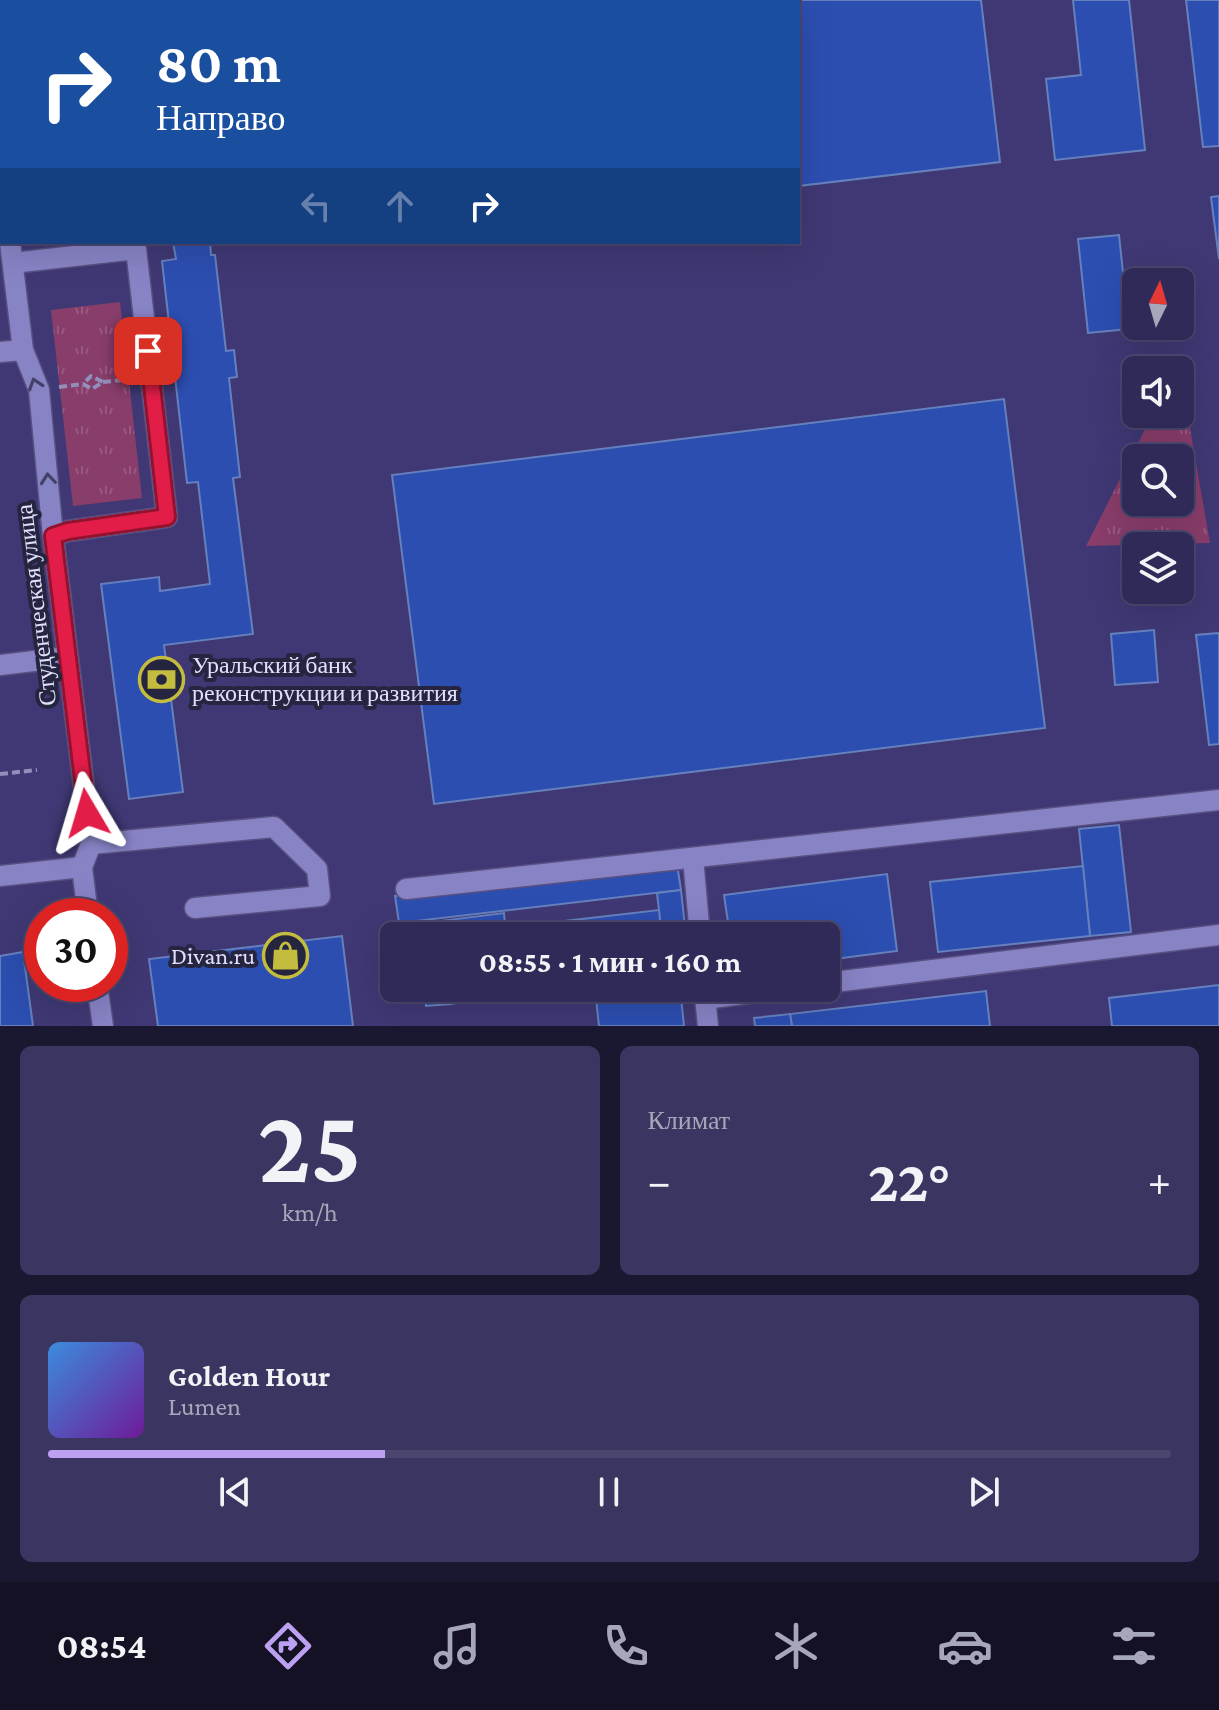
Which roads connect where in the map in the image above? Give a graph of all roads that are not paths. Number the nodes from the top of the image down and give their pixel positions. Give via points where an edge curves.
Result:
1 (12, 252) edge
2 (23, 350) junction
3 (0, 352) edge
4 (53, 536) junction
5 (67, 657) junction
6 (0, 665) edge
7 (1219, 800) edge
8 (91, 844) junction
9 (693, 858) junction
10 (82, 867) junction
11 (0, 876) edge
12 (406, 889) dead end
13 (86, 898) edge
14 (195, 908) dead end
15 (699, 922) edge
16 (1219, 935) edge
17 (840, 981) edge
18 (100, 1002) edge
19 (706, 1002) edge
20 (103, 1026) edge
21 (708, 1026) edge

1 - 2 street, Студенческая улица
1 - 4 street via 136,249 167,517
2 - 3 street
4 -> 2 street, Студенческая улица via 39,390
4 - 5 street, Студенческая улица
5 - 6 street
5 - 8 street, Студенческая улица
7 - 9 street
8 - 10 street, Студенческая улица
8 - 14 street via 274,827 317,869 320,896
9 - 12 street
9 - 15 street
10 - 11 street
10 - 13 street, Студенческая улица
16 - 17 street
18 - 20 street
19 - 21 street

